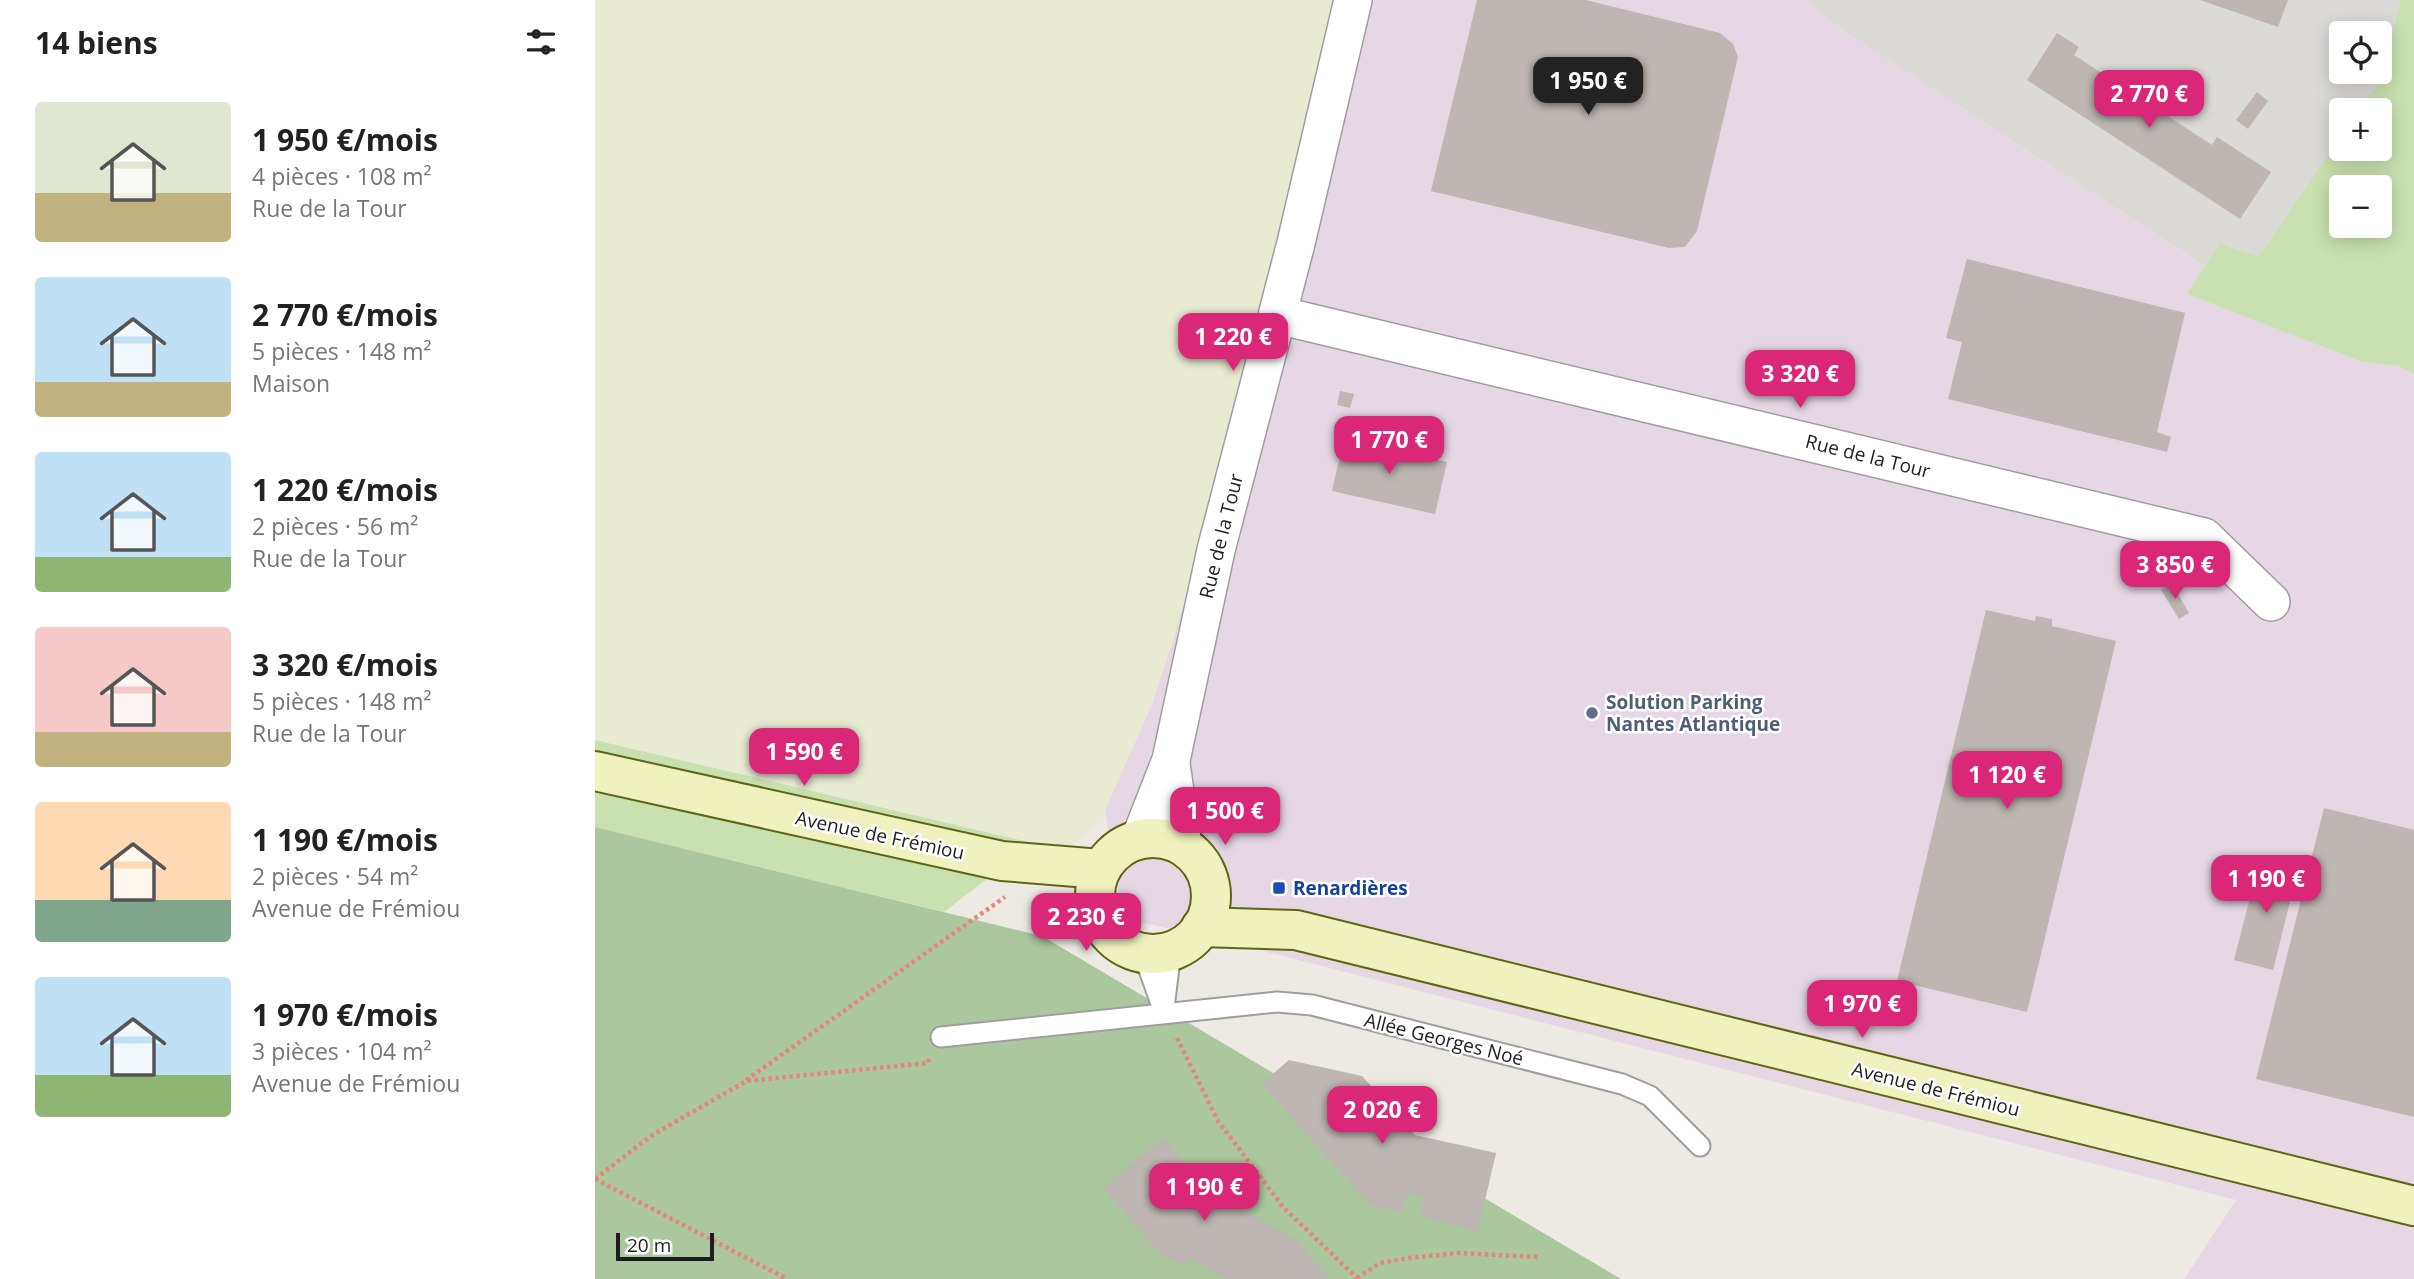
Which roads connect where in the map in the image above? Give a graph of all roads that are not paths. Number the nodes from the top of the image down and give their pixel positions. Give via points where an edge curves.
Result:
1 (1353, 0) edge
2 (1278, 314) junction
3 (2271, 602) dead end
4 (1171, 760) junction
5 (595, 771) edge
6 (1140, 839) junction
7 (1183, 846) junction
8 (1098, 883) junction
9 (1210, 887) junction
10 (1201, 927) junction
11 (1296, 930) junction
12 (1157, 952) junction
13 (1164, 1012) junction
14 (941, 1037) road end
15 (1700, 1146) dead end
16 (2414, 1206) edge

1 - 2 street, Rue de la Tour
2 - 3 street, Rue de la Tour via 2204,537
2 - 4 street, Rue de la Tour via 1216,550
4 - 6 street, Rue de la Tour
4 - 7 street, Rue de la Tour
5 - 8 main road, Avenue de Frémiou via 1008,878
6 - 7 main road via 1169,840
6 - 8 main road via 1111,855
7 - 9 main road via 1205,870
8 - 12 main road via 1098,917 1109,934 1124,947
9 - 10 main road via 1208,915
9 - 11 main road, Avenue de Frémiou
10 - 11 main road, Avenue de Frémiou
10 - 12 main road via 1188,942
11 - 16 main road, Avenue de Frémiou
12 - 13 lane
12 - 13 lane
13 - 14 lane, Allée Georges Noé
13 - 15 lane, Allée Georges Noé via 1277,1002 1312,1005 1622,1084 1650,1096

